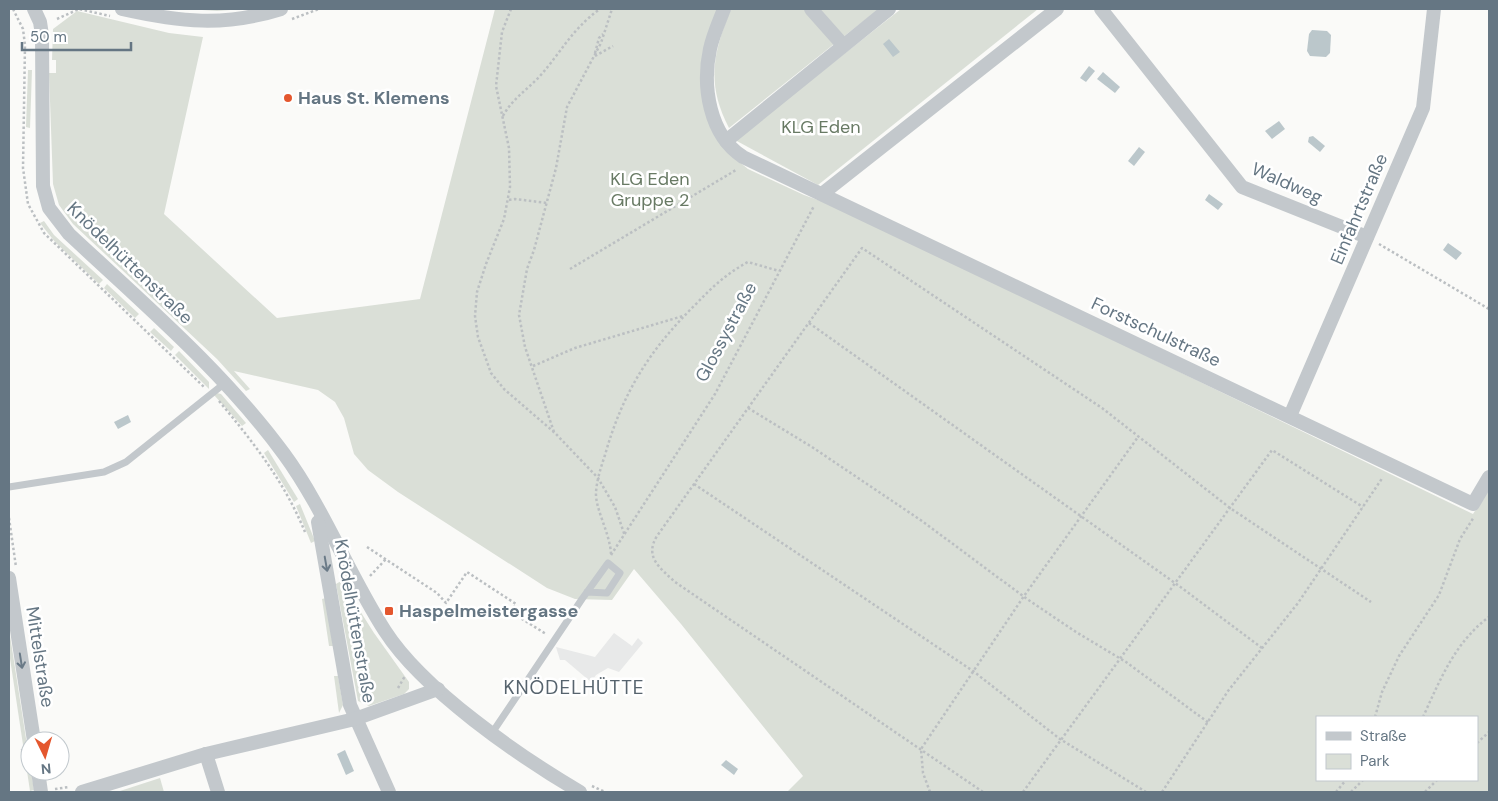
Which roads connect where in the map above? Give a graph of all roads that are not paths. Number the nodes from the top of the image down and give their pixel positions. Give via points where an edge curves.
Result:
1 (122, 9) edge
2 (281, 9) edge
3 (724, 9) edge
4 (811, 9) edge
5 (889, 9) edge
6 (1057, 9) edge
7 (1101, 9) edge
8 (1434, 9) edge
9 (37, 10) edge
10 (843, 45) junction
11 (726, 141) junction
12 (822, 194) junction
13 (1367, 237) junction
14 (225, 383) junction
15 (1290, 416) junction
16 (1489, 477) edge
17 (9, 488) edge
18 (312, 500) junction
19 (9, 578) edge
20 (587, 592) junction
21 (10, 593) edge
22 (438, 689) junction
23 (355, 719) junction
24 (32, 731) edge
25 (492, 734) junction
26 (206, 754) junction
27 (82, 792) edge
28 (218, 792) edge
29 (389, 792) edge
30 (580, 792) edge

1 - 2 street via 169,19 208,22 245,19
3 - 11 street via 710,48 707,82 714,117
4 - 10 street
5 - 10 street
6 - 12 street
7 - 13 street, Waldweg via 1242,186
8 - 13 street, Einfahrtstraße via 1423,108
9 - 14 street, Knödelhüttenstraße via 43,59 42,173 49,208 69,234
10 - 11 street
11 - 12 street, Forstschulstraße via 736,153 750,161
12 - 15 street, Forstschulstraße
13 - 15 street, Einfahrtstraße
14 - 17 lane via 136,456 115,468
14 - 18 street, Knödelhüttenstraße via 286,456
15 - 16 street, Forstschulstraße via 1473,504
18 - 22 street, Knödelhüttenstraße via 357,585 396,647
18 -> 23 street, Knödelhüttenstraße
19 - 21 street, Mittelstraße
20 - 20 lane via 608,563 620,573 607,593
20 - 25 lane
21 -> 24 street, Mittelstraße
22 - 23 street
22 - 25 street, Knödelhüttenstraße
23 - 26 street
23 - 29 street, Knödelhüttenstraße
25 - 30 street, Knödelhüttenstraße
26 - 27 street
26 - 28 street

